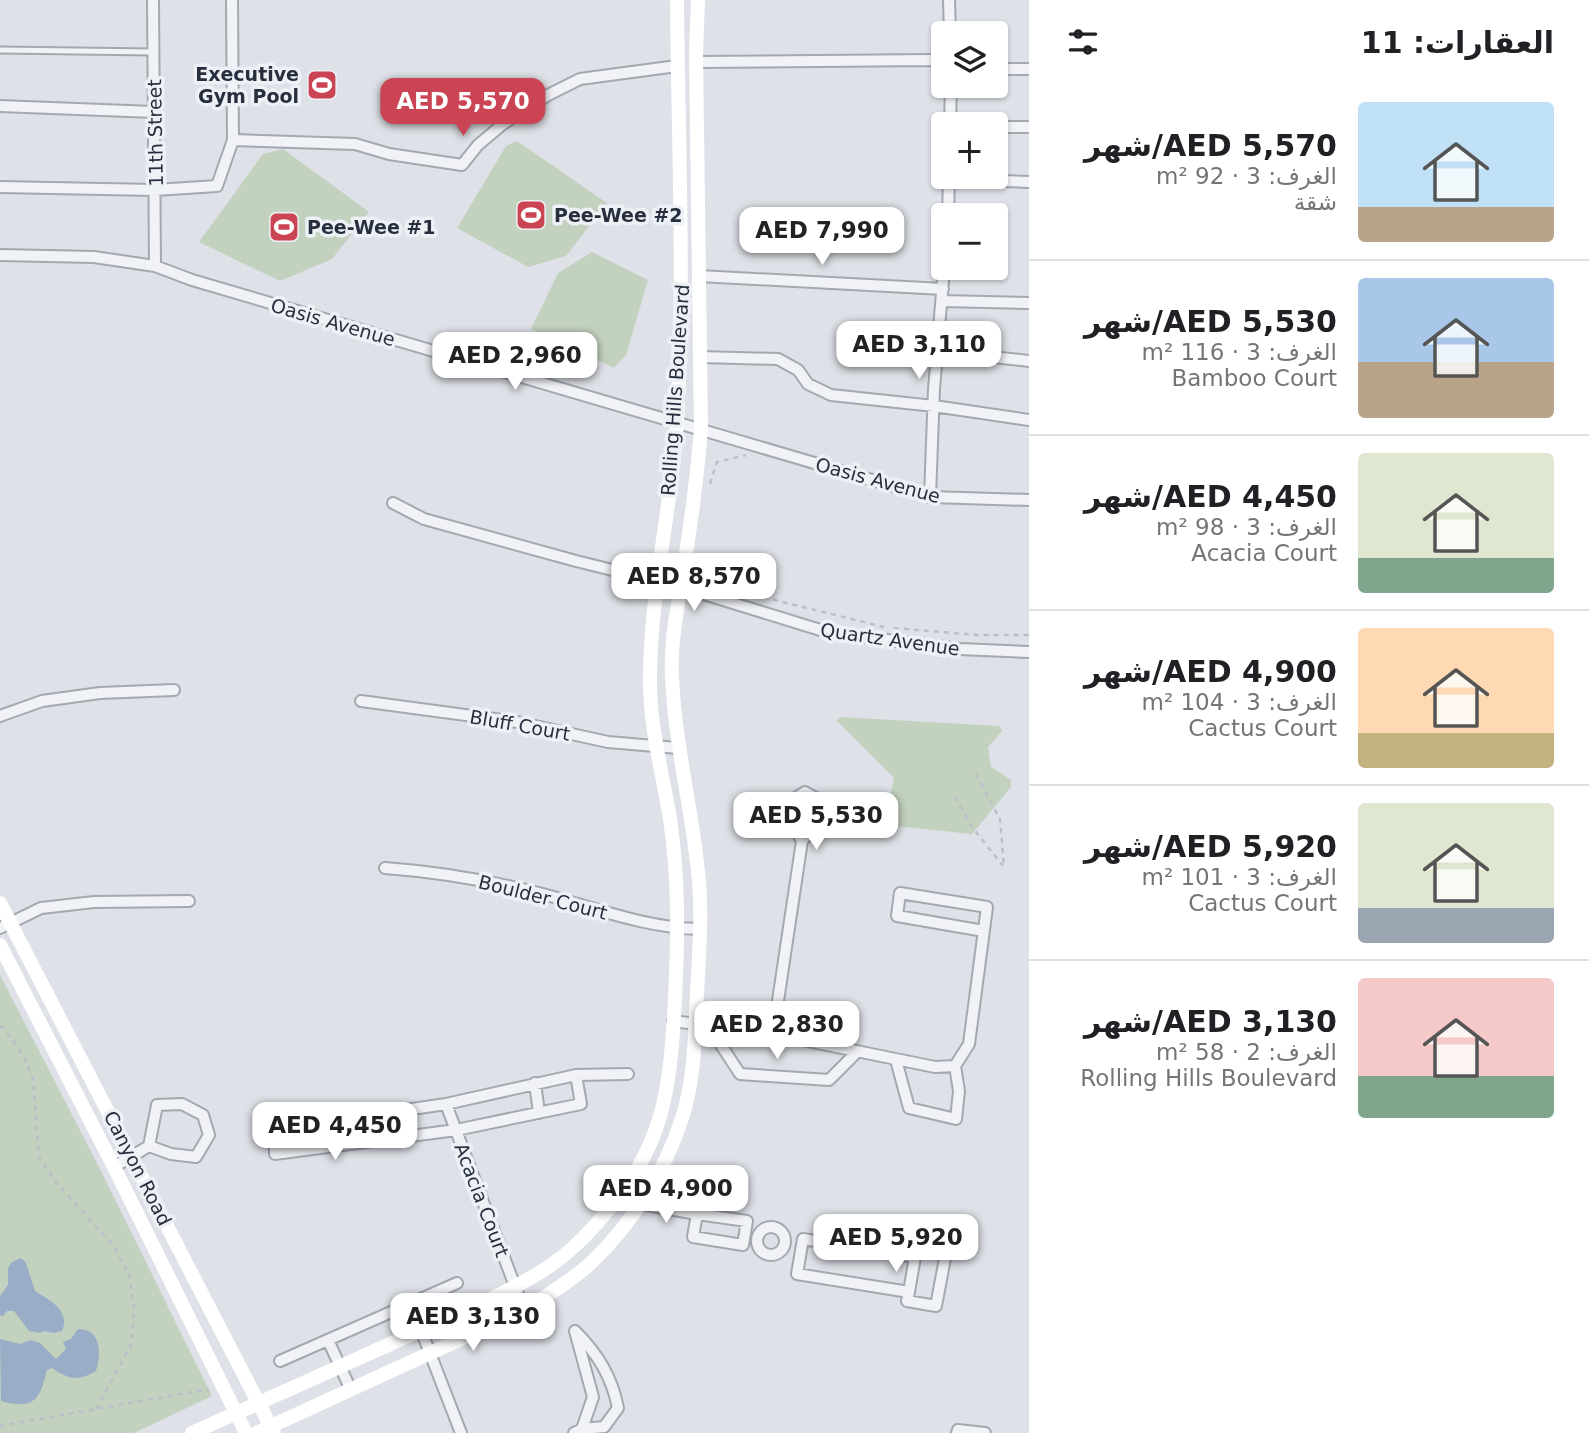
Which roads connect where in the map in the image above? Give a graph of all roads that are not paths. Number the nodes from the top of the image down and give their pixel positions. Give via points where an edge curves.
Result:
1 (153, 0) edge
2 (232, 0) edge
3 (677, 0) edge
4 (698, 0) edge
5 (949, 0) edge
6 (950, 21) edge
7 (0, 50) edge
8 (154, 52) junction
9 (931, 60) edge
10 (696, 62) junction
11 (677, 66) junction
12 (1008, 69) edge
13 (1029, 69) edge
14 (0, 106) edge
15 (154, 112) junction
16 (1008, 127) edge
17 (1029, 127) edge
18 (233, 140) junction
19 (1008, 181) edge
20 (1029, 182) edge
21 (0, 187) edge
22 (155, 190) junction
23 (0, 255) edge
24 (155, 266) junction
25 (699, 276) junction
26 (943, 280) edge
27 (942, 295) junction
28 (1029, 303) edge
29 (938, 351) junction
30 (700, 357) junction
31 (1029, 361) edge
32 (933, 406) junction
33 (1029, 420) edge
34 (677, 423) junction
35 (701, 430) junction
36 (930, 497) junction
37 (1029, 500) edge
38 (393, 503) dead end
39 (659, 582) junction
40 (681, 587) junction
41 (1029, 652) edge
42 (174, 690) dead end
43 (361, 701) dead end
44 (0, 715) edge
45 (656, 747) junction
46 (678, 748) junction
47 (802, 841) dead end
48 (385, 868) dead end
49 (189, 901) dead end
50 (0, 904) edge
51 (5, 925) edge
52 (678, 929) junction
53 (700, 929) junction
54 (984, 931) junction
55 (0, 945) edge
56 (673, 1021) junction
57 (702, 1024) junction
58 (774, 1034) junction
59 (857, 1052) junction
60 (896, 1060) junction
61 (955, 1066) junction
62 (628, 1074) dead end
63 (576, 1075) junction
64 (535, 1083) junction
65 (446, 1104) junction
66 (539, 1113) junction
67 (456, 1130) junction
68 (149, 1146) junction
69 (132, 1156) junction
70 (114, 1167) junction
71 (640, 1204) junction
72 (697, 1214) junction
73 (745, 1232) junction
74 (757, 1238) junction
75 (784, 1245) junction
76 (801, 1250) junction
77 (915, 1257) junction
78 (457, 1283) dead end
79 (515, 1286) junction
80 (909, 1292) junction
81 (524, 1310) junction
82 (421, 1330) junction
83 (328, 1340) junction
84 (431, 1353) junction
85 (280, 1362) dead end
86 (341, 1366) junction
87 (350, 1388) junction
88 (259, 1405) junction
89 (236, 1413) junction
90 (272, 1430) edge
91 (578, 1431) edge
92 (192, 1433) edge
93 (246, 1433) edge
94 (256, 1433) edge
95 (461, 1433) edge
96 (957, 1433) edge
97 (985, 1433) edge

1 - 8 street, 11th Street
2 - 18 street
3 - 11 main road, Rolling Hills Boulevard
4 - 10 main road, Rolling Hills Boulevard
5 - 6 street
7 - 8 lane
8 - 15 street, 11th Street
9 - 10 street
10 - 25 main road, Rolling Hills Boulevard
11 - 18 street via 580,79 503,124 462,164 388,154 355,144
11 - 34 main road, Rolling Hills Boulevard via 682,208
12 - 13 street
14 - 15 street
15 - 22 street, 11th Street
16 - 17 street
18 - 22 street via 217,186
19 - 20 street
21 - 22 street
22 - 24 street, 11th Street
23 - 24 street, Oasis Avenue via 93,257
24 - 34 street, Oasis Avenue
25 - 27 street
25 - 30 main road, Rolling Hills Boulevard
26 - 27 street
27 - 28 street
27 - 29 street
29 - 31 street
29 - 32 street
30 - 32 street via 778,359 798,370 808,384 831,395
30 - 35 main road, Rolling Hills Boulevard
32 - 33 street
32 - 36 street
34 - 35 street, Oasis Avenue
34 - 39 main road, Rolling Hills Boulevard
35 - 36 street, Oasis Avenue
35 - 40 main road, Rolling Hills Boulevard
36 - 37 street, Oasis Avenue
38 - 39 street, Quartz Avenue via 424,519
39 - 40 street, Quartz Avenue
39 - 45 main road, Rolling Hills Boulevard via 650,672
40 - 41 street, Quartz Avenue via 830,634
40 - 46 main road, Rolling Hills Boulevard via 671,674
42 - 44 street via 42,701
43 - 45 street, Bluff Court
45 - 46 street, Bluff Court
45 - 52 main road, Rolling Hills Boulevard via 678,883
46 - 53 main road, Rolling Hills Boulevard via 699,883
47 - 58 street
48 - 52 street, Boulder Court via 486,880
49 - 51 street via 41,908
50 - 51 main road, Canyon Road
51 - 69 main road, Canyon Road
52 - 53 street, Boulder Court
52 - 56 main road, Rolling Hills Boulevard
53 - 57 main road, Rolling Hills Boulevard
54 - 54 street via 987,907 900,893 897,916
54 - 61 street via 970,1044
55 - 70 main road, Canyon Road
56 - 57 street
56 - 79 main road, Rolling Hills Boulevard via 662,1111 623,1191 573,1247
57 - 58 street
57 - 59 street via 740,1074 829,1080
57 - 71 main road, Rolling Hills Boulevard via 683,1117 664,1164
58 - 59 street
59 - 60 street
60 - 61 street via 935,1068
60 - 61 street via 909,1108 956,1119 959,1091
62 - 63 street, Acacia Court
63 - 64 street, Acacia Court
63 - 66 street, Acacia Court via 581,1104
64 - 65 street, Acacia Court
64 - 66 street
65 - 67 street, Acacia Court
65 - 67 street, Acacia Court via 275,1129 275,1154
66 - 67 street, Acacia Court
67 - 79 street, Acacia Court
68 - 68 street via 197,1157 209,1135 203,1115 182,1104 157,1105
68 - 69 street
69 - 70 street
69 - 88 main road, Canyon Road
70 - 89 main road, Canyon Road
71 - 72 street
71 - 81 main road, Rolling Hills Boulevard via 591,1262
72 - 73 street via 747,1220
72 - 73 street via 693,1237 743,1245
73 - 74 street
74 - 75 street via 766,1253 775,1254
74 - 75 street via 767,1228 776,1228
75 - 76 street
76 - 77 street via 803,1239
76 - 80 street via 797,1274
77 - 80 street
77 - 80 street via 920,1227 950,1232 936,1306 907,1301
78 - 83 street
79 - 81 street, Acacia Court
79 - 82 main road, Rolling Hills Boulevard
81 - 84 main road, Rolling Hills Boulevard
82 - 84 street
82 - 86 main road, Rolling Hills Boulevard
83 - 85 street
83 - 86 street
84 - 87 main road, Rolling Hills Boulevard
84 - 95 street
86 - 87 street
86 - 88 main road, Rolling Hills Boulevard
87 - 90 main road, Rolling Hills Boulevard
88 - 89 main road, Rolling Hills Boulevard
88 - 90 main road, Canyon Road
89 - 92 main road, Rolling Hills Boulevard
89 - 93 main road, Canyon Road
90 - 94 main road, Rolling Hills Boulevard
91 - 91 street via 604,1427 618,1408 613,1385 593,1348 576,1331 593,1397
96 - 97 street

